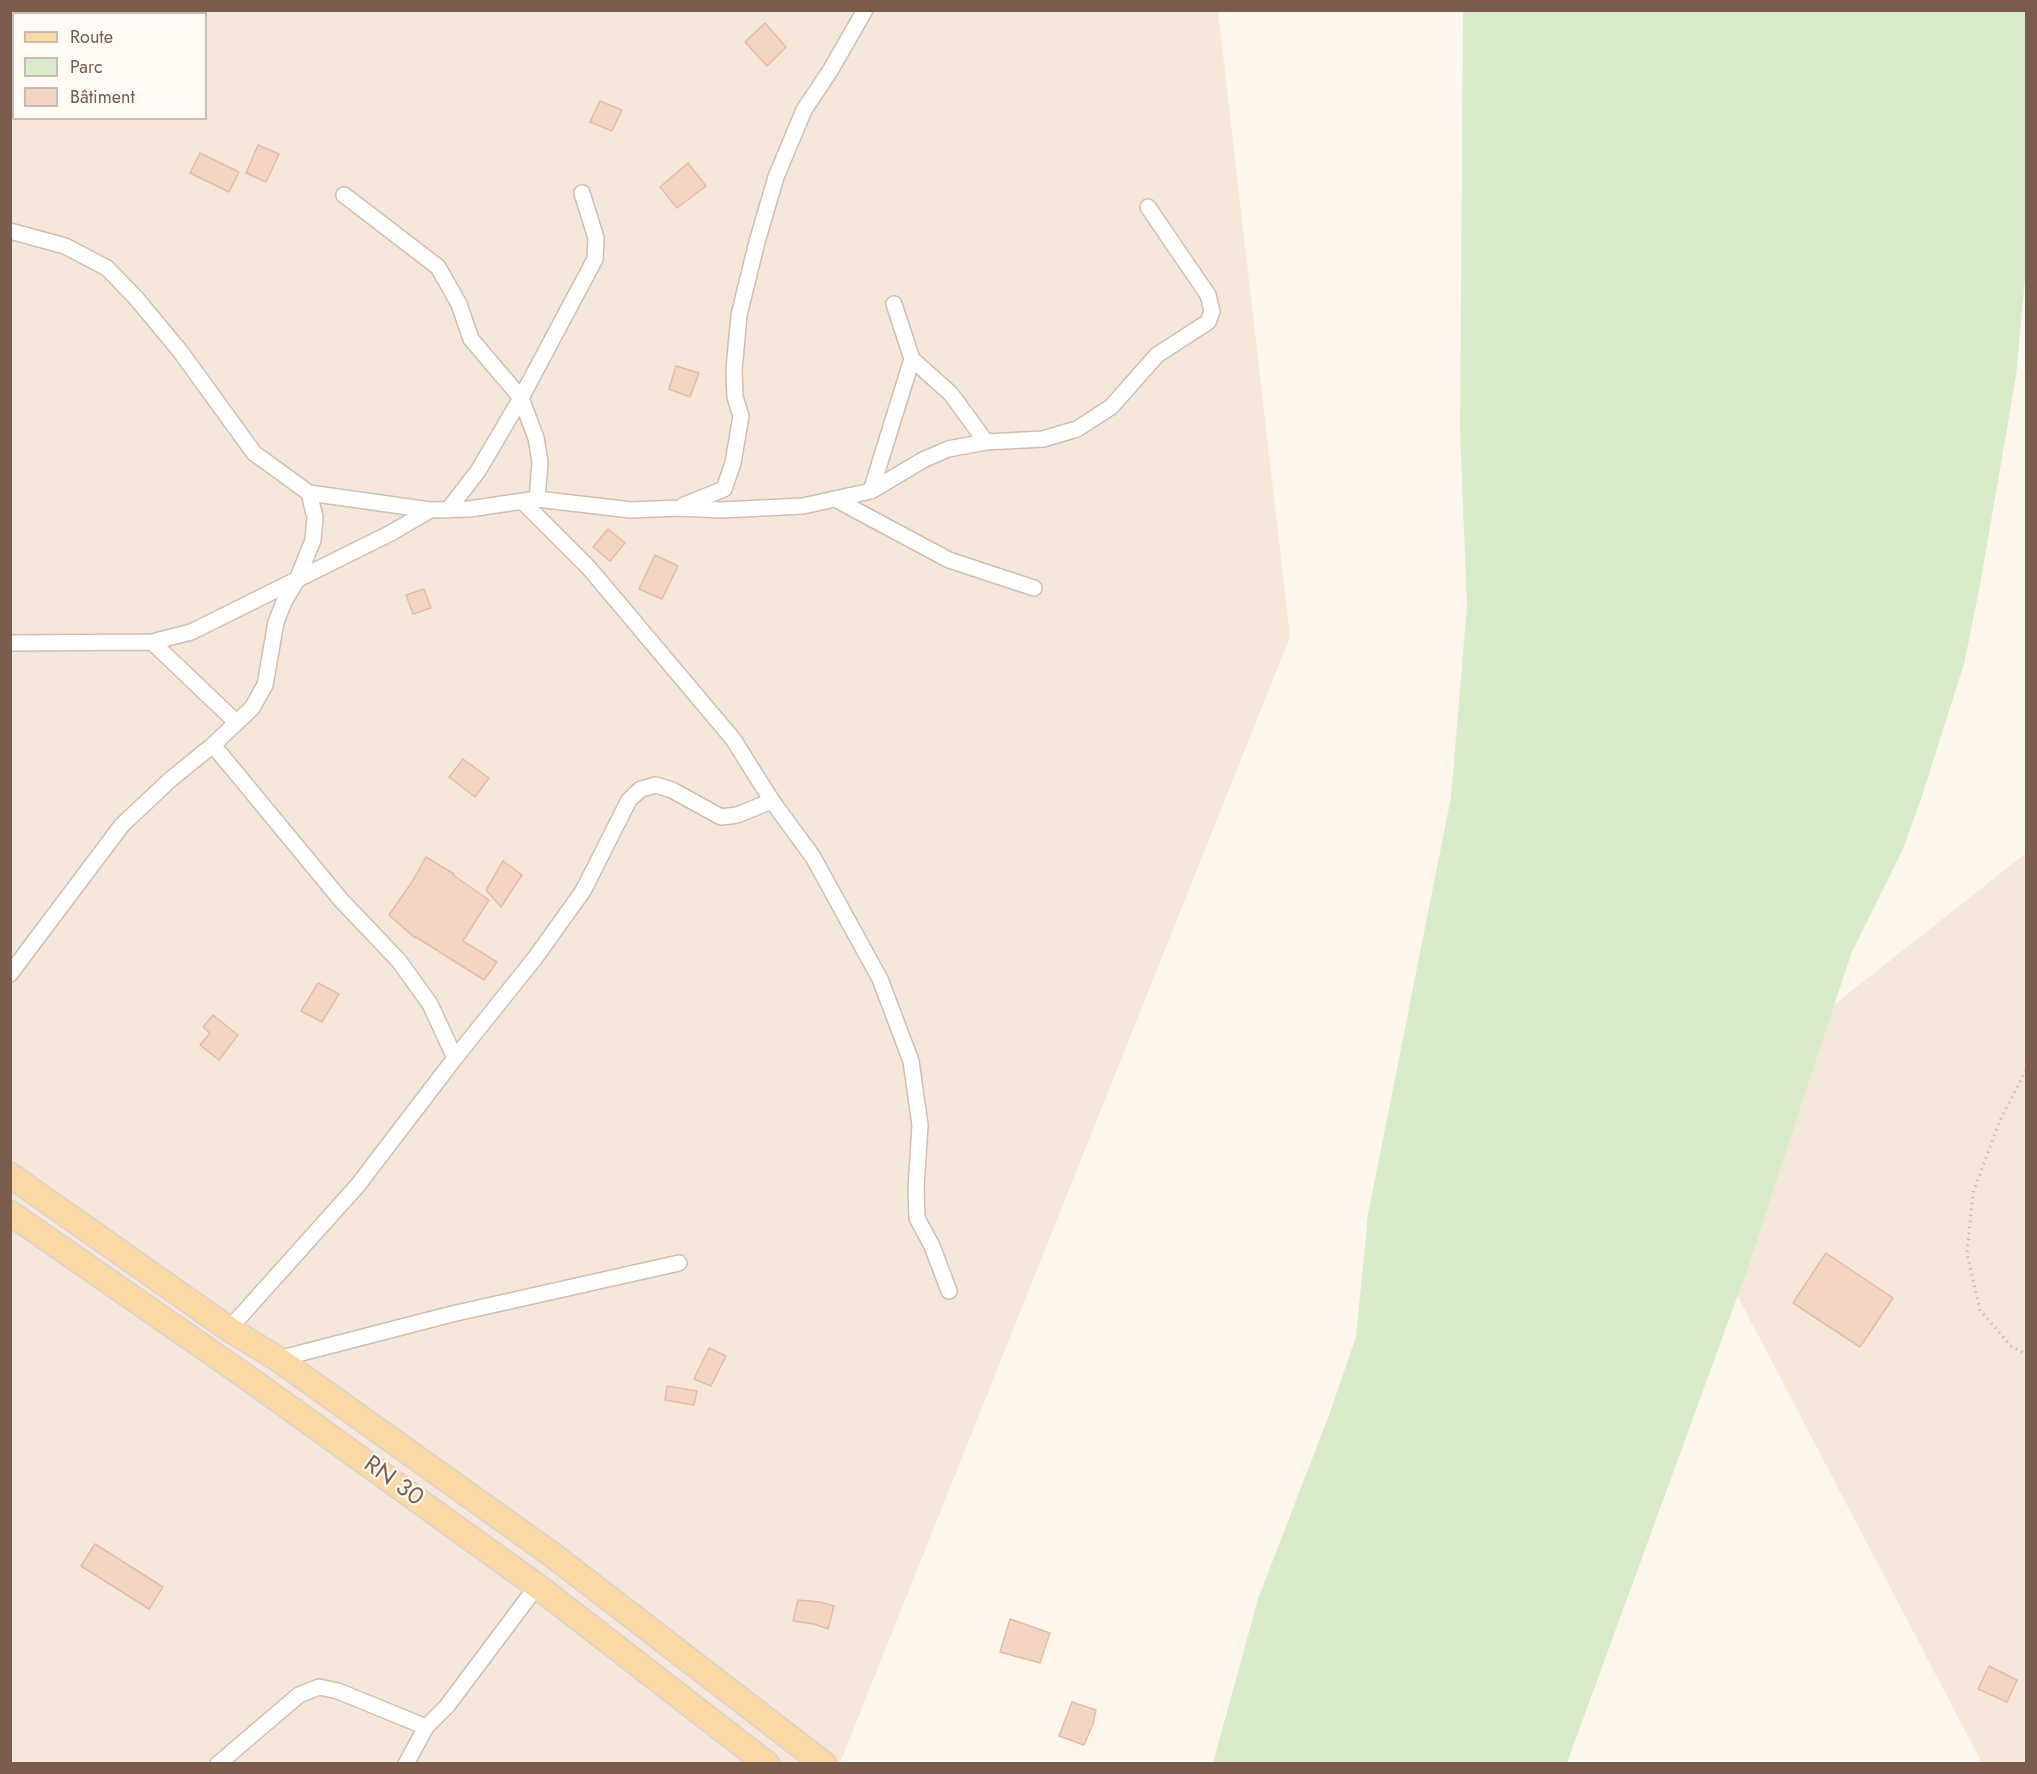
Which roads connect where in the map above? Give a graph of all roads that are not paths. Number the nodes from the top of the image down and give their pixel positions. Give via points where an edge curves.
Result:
1 (865, 10) edge
2 (582, 193) dead end
3 (344, 195) dead end
4 (1148, 207) dead end
5 (10, 231) edge
6 (894, 304) dead end
7 (912, 359) junction
8 (521, 398) junction
9 (986, 442) junction
10 (724, 489) junction
11 (872, 491) junction
12 (309, 493) junction
13 (537, 499) junction
14 (835, 499) junction
15 (522, 501) junction
16 (678, 508) junction
17 (744, 509) junction
18 (430, 510) junction
19 (448, 510) junction
20 (297, 580) junction
21 (1034, 588) dead end
22 (152, 642) junction
23 (10, 643) edge
24 (236, 722) junction
25 (213, 745) junction
26 (772, 801) junction
27 (10, 974) edge
28 (455, 1058) junction
29 (10, 1175) edge
30 (10, 1213) edge
31 (678, 1263) dead end
32 (949, 1291) dead end
33 (229, 1329) junction
34 (278, 1359) junction
35 (537, 1586) junction
36 (426, 1727) junction
37 (218, 1764) edge
38 (406, 1764) edge
39 (767, 1764) edge
40 (824, 1764) edge

1 - 10 street via 804,110 776,177 760,231 739,315 734,370 735,397 741,416 733,464
2 - 8 street via 596,238 595,259
3 - 8 street via 438,267 459,304 471,339
4 - 9 street via 1208,295 1212,311 1208,322 1157,355 1111,407 1077,429 1043,439
5 - 12 street via 65,246 107,268 180,351 254,453
6 - 7 street
7 - 9 street via 951,394
7 - 11 street
8 - 13 street via 540,462
8 - 19 street via 478,471
9 - 11 street via 948,449
10 - 16 street
10 - 17 street
11 - 14 street
12 - 18 street
12 - 20 street via 315,517 313,540
13 - 15 street
13 - 16 street via 631,510
14 - 17 street via 803,506
14 - 21 street via 949,560
15 - 19 street
15 - 26 street via 589,568 733,739
16 - 17 street
18 - 19 street
18 - 20 street
20 - 22 street via 191,632
20 - 24 street via 276,622 266,685 252,708
22 - 23 street
22 - 24 street
24 - 25 street
25 - 27 street via 122,825
25 - 28 street via 341,900 399,961 430,1004
26 - 28 street via 721,817 672,790 656,785 641,789 629,800 584,891
26 - 32 street via 813,857 880,979 911,1061 920,1125 917,1218
28 - 33 street via 358,1185
29 - 33 main road, RN 30
30 - 35 main road, RN 30 / RN 30
31 - 34 street via 452,1314
33 - 34 main road, RN 30
34 - 40 main road, RN 30 via 554,1556
35 - 36 street via 447,1706
35 - 39 main road, RN 30 / RN 30
36 - 37 street via 338,1691 318,1687 299,1695
36 - 38 street

